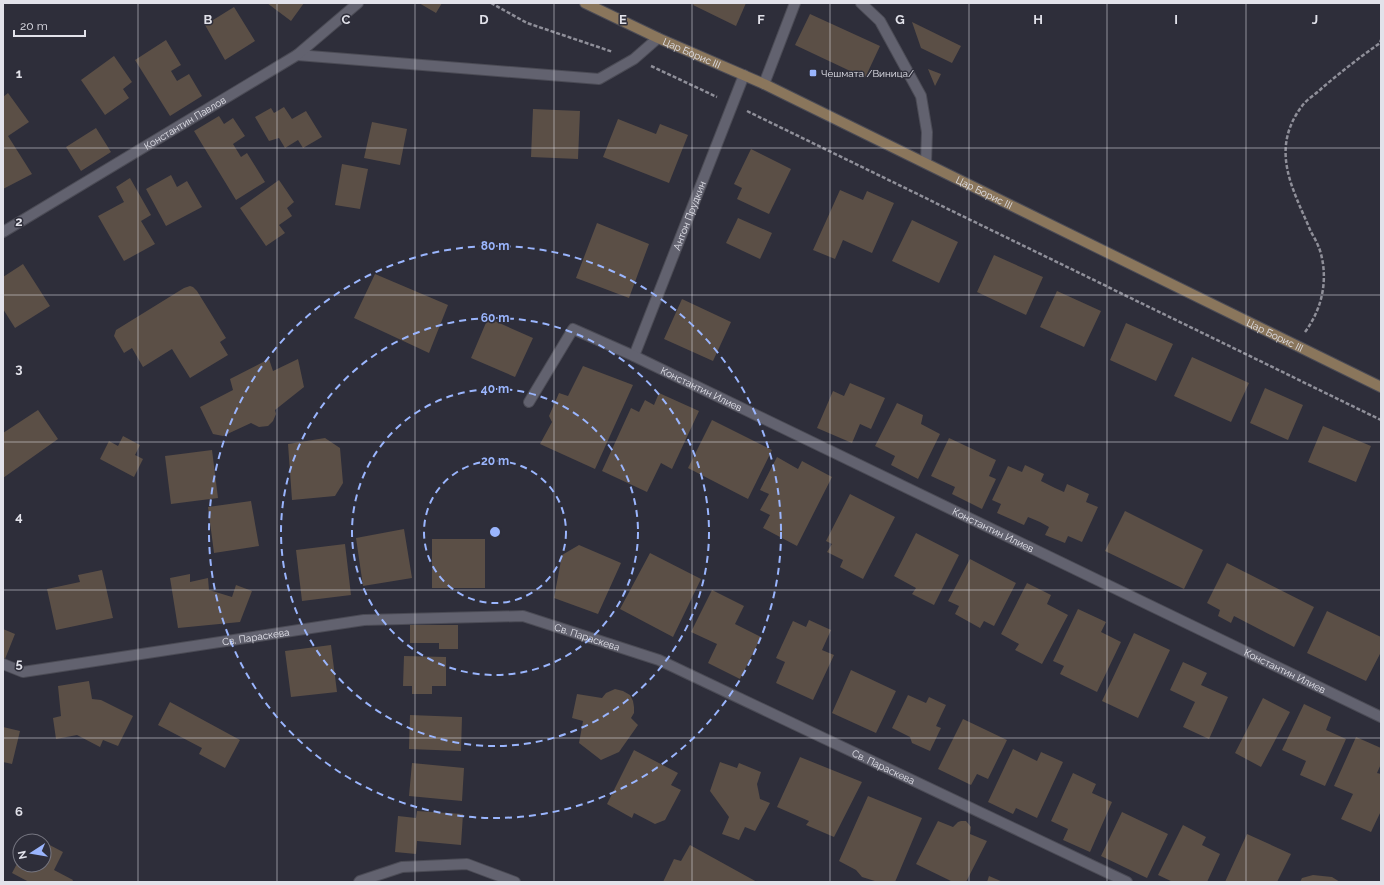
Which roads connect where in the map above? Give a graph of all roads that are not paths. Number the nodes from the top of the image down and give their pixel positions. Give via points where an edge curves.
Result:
1 (358, 3) edge
2 (585, 3) edge
3 (795, 3) edge
4 (861, 3) edge
5 (658, 38) junction
6 (297, 55) junction
7 (744, 75) junction
8 (764, 84) junction
9 (926, 163) junction
10 (3, 232) edge
11 (634, 356) junction
12 (1381, 386) edge
13 (529, 402) dead end
14 (3, 664) edge
15 (1381, 717) edge
16 (359, 882) edge
17 (515, 882) edge
18 (1127, 882) edge

1 - 6 street, Константин Павлов
2 - 5 street, Цар Борис III
3 - 8 street
4 - 9 street via 880,21 921,96 927,132
5 - 6 street via 634,59 599,79
5 - 7 street, Цар Борис III
6 - 10 street, Константин Павлов
7 - 8 street, Цар Борис III
7 - 11 street, Антон Прудкин
8 - 9 street, Цар Борис III
9 - 12 street, Цар Борис III
11 - 13 street, Константин Илиев via 573,329
11 - 15 street, Константин Илиев
14 - 18 street, Св. Параскева via 23,672 364,620 523,616 659,660
16 - 17 street via 402,867 467,864

